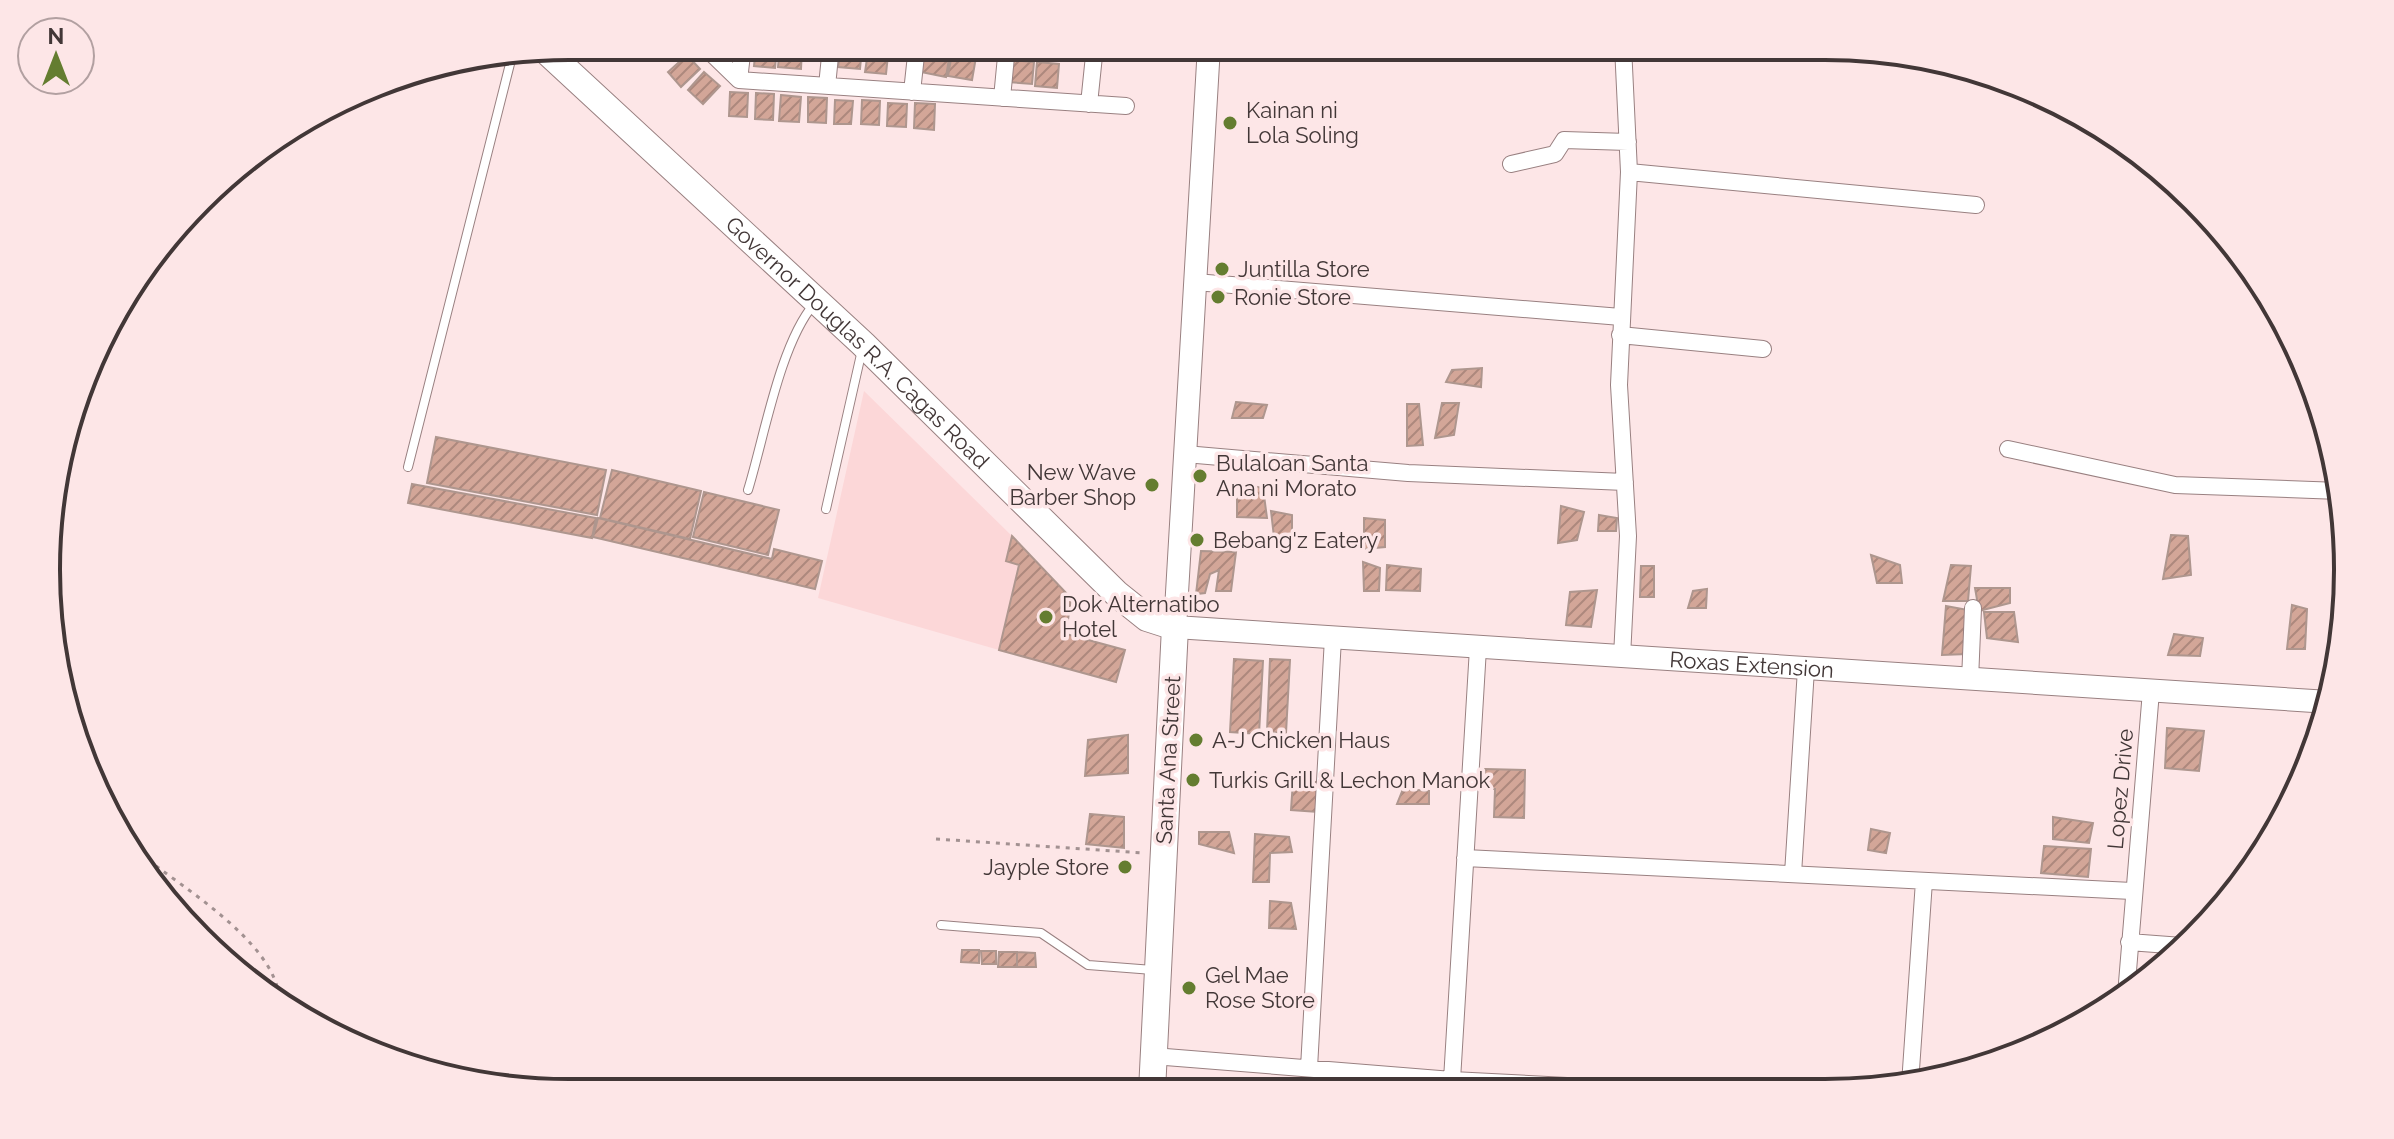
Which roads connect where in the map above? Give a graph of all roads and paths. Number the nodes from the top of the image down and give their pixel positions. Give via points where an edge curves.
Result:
1 (556, 60) edge
2 (718, 60) edge
3 (741, 60) edge
4 (830, 60) edge
5 (915, 60) edge
6 (1006, 60) edge
7 (1094, 60) edge
8 (1208, 60) edge
9 (1624, 60) edge
10 (510, 63) edge
11 (739, 80) junction
12 (827, 86) junction
13 (912, 92) junction
14 (1002, 98) junction
15 (1089, 104) junction
16 (1126, 106) dead end
17 (1628, 142) junction
18 (1511, 164) dead end
19 (1629, 172) junction
20 (1976, 205) dead end
21 (1195, 282) junction
22 (817, 300) junction
23 (1621, 317) junction
24 (1620, 335) junction
25 (863, 344) junction
26 (1763, 349) dead end
27 (2008, 449) dead end
28 (1185, 454) junction
29 (408, 467) dead end
30 (1625, 482) junction
31 (748, 490) dead end
32 (2328, 491) edge
33 (826, 509) dead end
34 (1973, 608) dead end
35 (1175, 627) junction
36 (1333, 638) junction
37 (1478, 648) junction
38 (1622, 657) junction
39 (1806, 669) junction
40 (1970, 680) junction
41 (2151, 691) junction
42 (2317, 701) edge
43 (936, 839) dead end
44 (1164, 854) junction
45 (1465, 858) junction
46 (155, 865) edge
47 (1793, 874) junction
48 (1924, 881) junction
49 (2132, 891) junction
50 (941, 925) dead end
51 (2129, 942) junction
52 (2169, 945) edge
53 (1158, 970) junction
54 (2127, 980) edge
55 (275, 985) edge
56 (1153, 1056) junction
57 (1309, 1068) junction
58 (1911, 1071) edge
59 (1152, 1079) edge
60 (1440, 1079) edge
61 (1452, 1079) edge

1 - 22 main road, Governor Douglas R.A. Cagas Road
2 - 11 street
3 - 11 street
4 - 12 street
5 - 13 street
6 - 14 street
7 - 15 street
8 - 21 main road, Santa Ana Street
9 - 17 street
10 - 29 lane
11 - 12 street
12 - 13 street
13 - 14 street
14 - 15 street
15 - 16 street
17 - 18 street via 1564,140 1555,154
17 - 19 street
19 - 20 street
19 - 23 street
21 - 23 street
21 - 28 main road, Santa Ana Street
22 - 25 main road, Governor Douglas R.A. Cagas Road
22 - 31 lane via 789,349
23 - 24 street
24 - 26 street
24 - 30 street
25 - 33 lane
25 - 35 main road, Governor Douglas R.A. Cagas Road via 1117,594 1147,618
27 - 32 street via 2175,485
28 - 30 street via 1408,473
28 - 35 main road, Santa Ana Street
30 - 38 street
34 - 40 street
35 - 36 main road, Roxas Extension
35 - 44 main road, Santa Ana Street
36 - 37 main road, Roxas Extension
36 - 57 street
37 - 38 main road, Roxas Extension
37 - 45 street
38 - 39 main road, Roxas Extension
39 - 40 main road, Roxas Extension
39 - 47 street
40 - 41 main road, Roxas Extension
41 - 42 main road, Roxas Extension
41 - 49 street, Lopez Drive
43 - 44 path
44 - 53 main road, Santa Ana Street
45 - 47 street
45 - 61 street
46 - 55 path via 251,940
47 - 48 street
48 - 49 street
48 - 58 street
49 - 51 street, Lopez Drive
50 - 53 lane via 1041,933 1088,965
51 - 52 street
51 - 54 street, Lopez Drive
53 - 56 main road, Santa Ana Street
56 - 57 street
56 - 59 main road, Santa Ana Street
57 - 60 street

